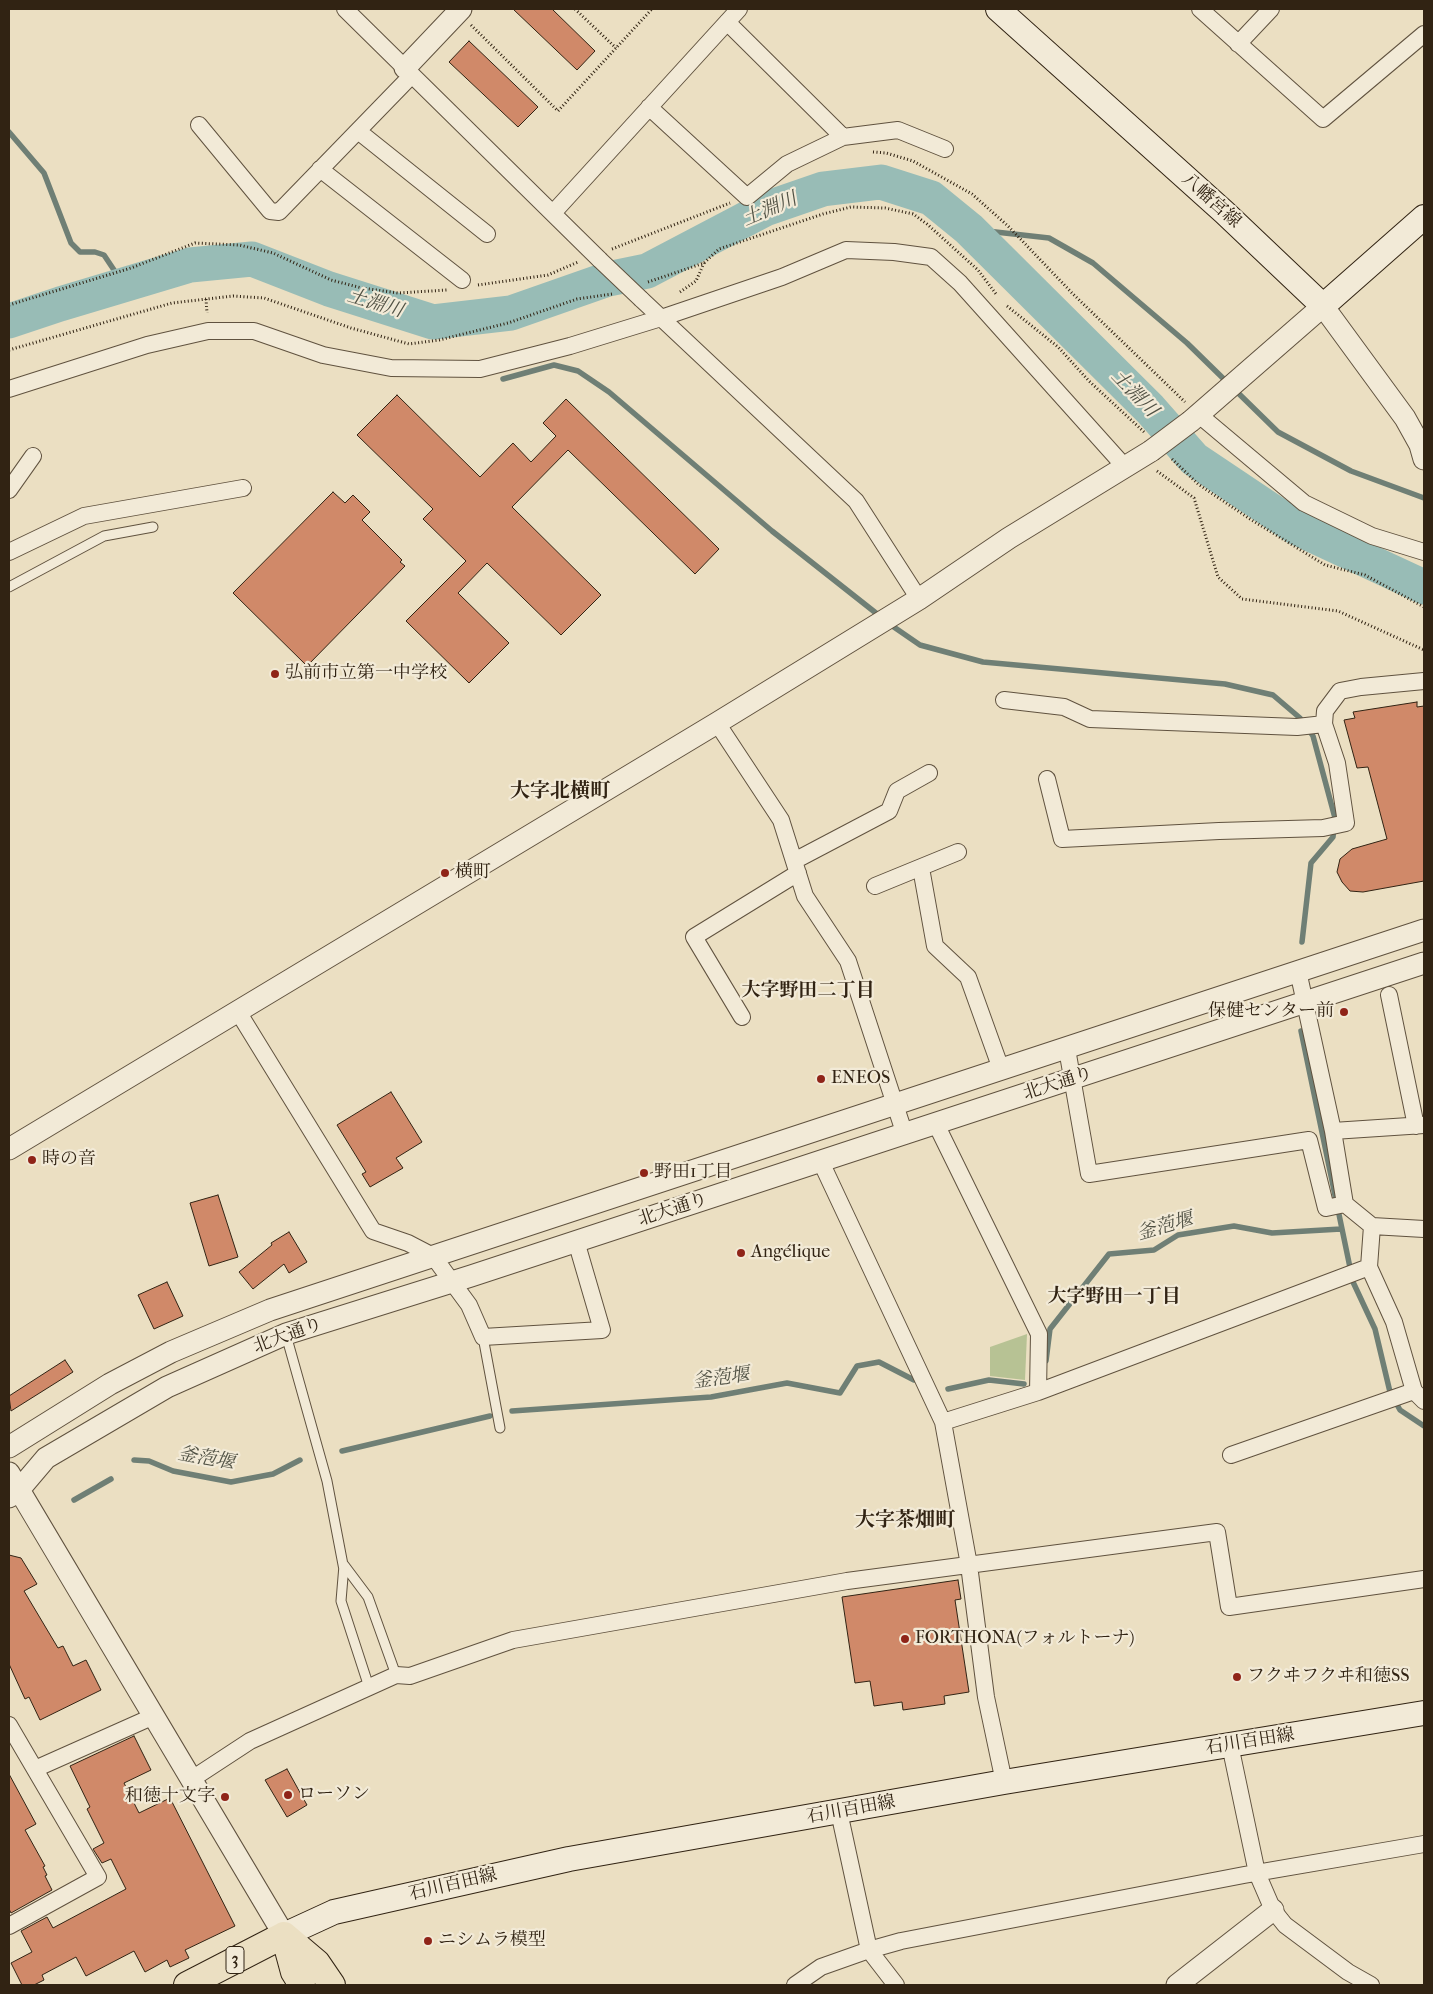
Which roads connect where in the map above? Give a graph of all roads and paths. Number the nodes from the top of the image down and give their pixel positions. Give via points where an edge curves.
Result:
1 (345, 9) edge
2 (575, 9) edge
3 (652, 9) edge
4 (739, 9) edge
5 (998, 9) edge
6 (1200, 9) edge
7 (1271, 9) edge
8 (459, 11) edge
9 (726, 22) junction
10 (1424, 34) edge
11 (1238, 44) junction
12 (616, 48) junction
13 (409, 72) junction
14 (649, 107) junction
15 (199, 125) dead end
16 (358, 131) junction
17 (843, 137) junction
18 (945, 149) dead end
19 (320, 169) junction
20 (553, 214) junction
21 (1424, 218) edge
22 (487, 234) dead end
23 (597, 258) junction
24 (704, 263) junction
25 (696, 281) dead end
26 (469, 283) joint
27 (448, 290) dead end
28 (642, 291) junction
29 (617, 292) dead end
30 (9, 305) edge
31 (1323, 306) junction
32 (661, 318) junction
33 (9, 350) edge
34 (9, 389) edge
35 (1194, 418) junction
36 (1423, 448) edge
37 (1142, 454) junction
38 (33, 456) dead end
39 (1171, 458) dead end
40 (243, 488) dead end
41 (9, 490) edge
42 (153, 527) dead end
43 (9, 552) edge
44 (1424, 552) edge
45 (9, 587) edge
46 (919, 599) junction
47 (1424, 607) edge
48 (1424, 650) edge
49 (1424, 681) edge
50 (1004, 700) dead end
51 (717, 723) junction
52 (1310, 726) junction
53 (929, 773) dead end
54 (1047, 779) dead end
55 (958, 852) dead end
56 (796, 867) junction
57 (921, 868) junction
58 (875, 886) dead end
59 (1424, 930) edge
60 (1424, 962) edge
61 (1298, 971) junction
62 (1390, 995) dead end
63 (1305, 1001) junction
64 (237, 1010) junction
65 (742, 1017) dead end
66 (1067, 1049) junction
67 (1001, 1069) junction
68 (1074, 1079) junction
69 (896, 1102) junction
70 (936, 1124) junction
71 (1420, 1126) edge
72 (1333, 1131) junction
73 (904, 1132) junction
74 (9, 1149) edge
75 (821, 1162) junction
76 (1338, 1206) junction
77 (1372, 1226) junction
78 (1424, 1229) edge
79 (576, 1241) junction
80 (433, 1256) junction
81 (1358, 1271) junction
82 (453, 1282) junction
83 (286, 1334) junction
84 (483, 1337) junction
85 (1038, 1392) junction
86 (1419, 1396) edge
87 (943, 1422) junction
88 (500, 1428) dead end
89 (9, 1447) edge
90 (1231, 1455) dead end
91 (12, 1487) edge
92 (969, 1565) junction
93 (344, 1570) junction
94 (1424, 1578) edge
95 (396, 1676) junction
96 (369, 1687) junction
97 (1424, 1713) edge
98 (154, 1716) junction
99 (9, 1725) edge
100 (1230, 1745) junction
101 (34, 1769) junction
102 (192, 1779) junction
103 (1004, 1782) junction
104 (839, 1812) junction
105 (1424, 1844) edge
106 (1257, 1873) junction
107 (1273, 1910) junction
108 (9, 1926) edge
109 (284, 1936) junction
110 (869, 1950) junction
111 (187, 1985) edge
112 (302, 1985) edge
113 (332, 1985) edge
114 (795, 1985) edge
115 (896, 1985) edge
116 (1177, 1985) edge
117 (1371, 1985) edge

1 - 13 street
2 - 12 path
3 - 12 path
4 - 9 street
5 - 31 main road, 八幡宮線 via 1224,212
6 - 11 street
7 - 11 street
8 - 12 path via 558,111
8 - 13 street
9 - 14 street
9 - 17 street
10 - 11 street via 1323,119
13 - 16 street
13 - 20 street
14 - 17 street via 747,197 787,164
14 - 20 street
15 - 19 street via 270,211 279,212
16 - 19 street
16 - 22 street
17 - 18 street via 898,130
19 - 26 street
20 - 23 street
21 - 31 main road
23 - 26 path via 548,275
23 - 28 street, bridge
24 - 25 path
24 - 28 path
24 - 37 path via 719,249 851,207 885,208 913,214 978,270 1002,302 1058,347 1089,381
27 - 30 path via 398,293 362,288 331,280 273,253 238,245 195,243 131,268
28 - 32 street
29 - 33 path via 577,299 508,324 409,344 264,298 233,296 172,303
31 - 35 street
31 - 36 street via 1405,418
32 - 34 street via 480,369 391,368 323,355 254,332 208,331 147,345
32 - 37 street via 782,277 846,250 931,257
32 - 46 street via 856,501
35 - 37 street, bridge
35 - 44 street via 1304,503 1372,536
37 - 46 street
37 - 48 path via 1194,498 1218,577 1242,599 1338,611
38 - 41 street
39 - 47 path via 1198,484 1317,560 1365,575
40 - 43 street via 84,516
42 - 45 lane via 104,536
46 - 51 street
49 - 52 street via 1340,691
50 - 52 street via 1064,707 1090,719
51 - 56 street via 781,820
51 - 64 street
52 - 54 street via 1337,763 1346,823 1323,828 1062,840
53 - 56 street via 897,791 889,811
55 - 57 street
56 - 65 street via 694,938
56 - 69 street via 805,896 848,962
57 - 58 street
57 - 67 street via 935,946 968,977
59 - 61 street, 北大通り
60 - 63 street, 北大通り
61 - 63 street
61 - 66 street, 北大通り
62 - 71 street
63 - 68 street, 北大通り
63 - 72 street
64 - 74 street
64 - 80 street via 373,1231
66 - 67 street, 北大通り
66 - 68 street
67 - 69 street, 北大通り
68 - 70 street, 北大通り
68 - 76 street via 1089,1174 1309,1140 1326,1208
69 - 73 street
69 - 80 street, 北大通り
70 - 73 street, 北大通り
70 - 85 street via 1039,1334
71 - 72 street
72 - 76 street
73 - 75 street, 北大通り
75 - 79 street, 北大通り
75 - 87 street
76 - 77 street
77 - 78 street
77 - 81 street
79 - 82 street, 北大通り
79 - 84 street via 602,1330
80 - 82 street
80 - 89 street, 北大通り via 270,1310 171,1352 110,1384
81 - 85 street
81 - 86 street via 1394,1322
82 - 83 street, 北大通り
82 - 84 street via 469,1305
83 - 91 street, 北大通り via 167,1387 46,1458
83 - 93 lane via 328,1481
84 - 88 lane
85 - 87 street
86 - 90 street
87 - 92 street
91 - 98 street
92 - 94 street via 1216,1532 1229,1607
92 - 95 street via 847,1581 521,1638 410,1676
92 - 103 street via 986,1697
93 - 95 lane via 344,1565 368,1597
93 - 96 lane via 341,1601
95 - 96 street
96 - 102 street via 250,1740
97 - 100 main road, 石川百田線
98 - 101 street
98 - 102 street
99 - 101 street
100 - 103 main road, 石川百田線
100 - 106 street
101 - 108 street via 98,1877
102 - 109 street
103 - 104 main road, 石川百田線
104 - 109 main road, 石川百田線 via 568,1858 334,1912
104 - 110 street
105 - 106 street
106 - 107 street
106 - 110 street
107 - 116 street
107 - 117 street via 1285,1925
109 - 111 main road, 3
109 - 112 main road via 294,1972
109 - 113 main road via 317,1963
110 - 114 street via 821,1968
110 - 115 street

